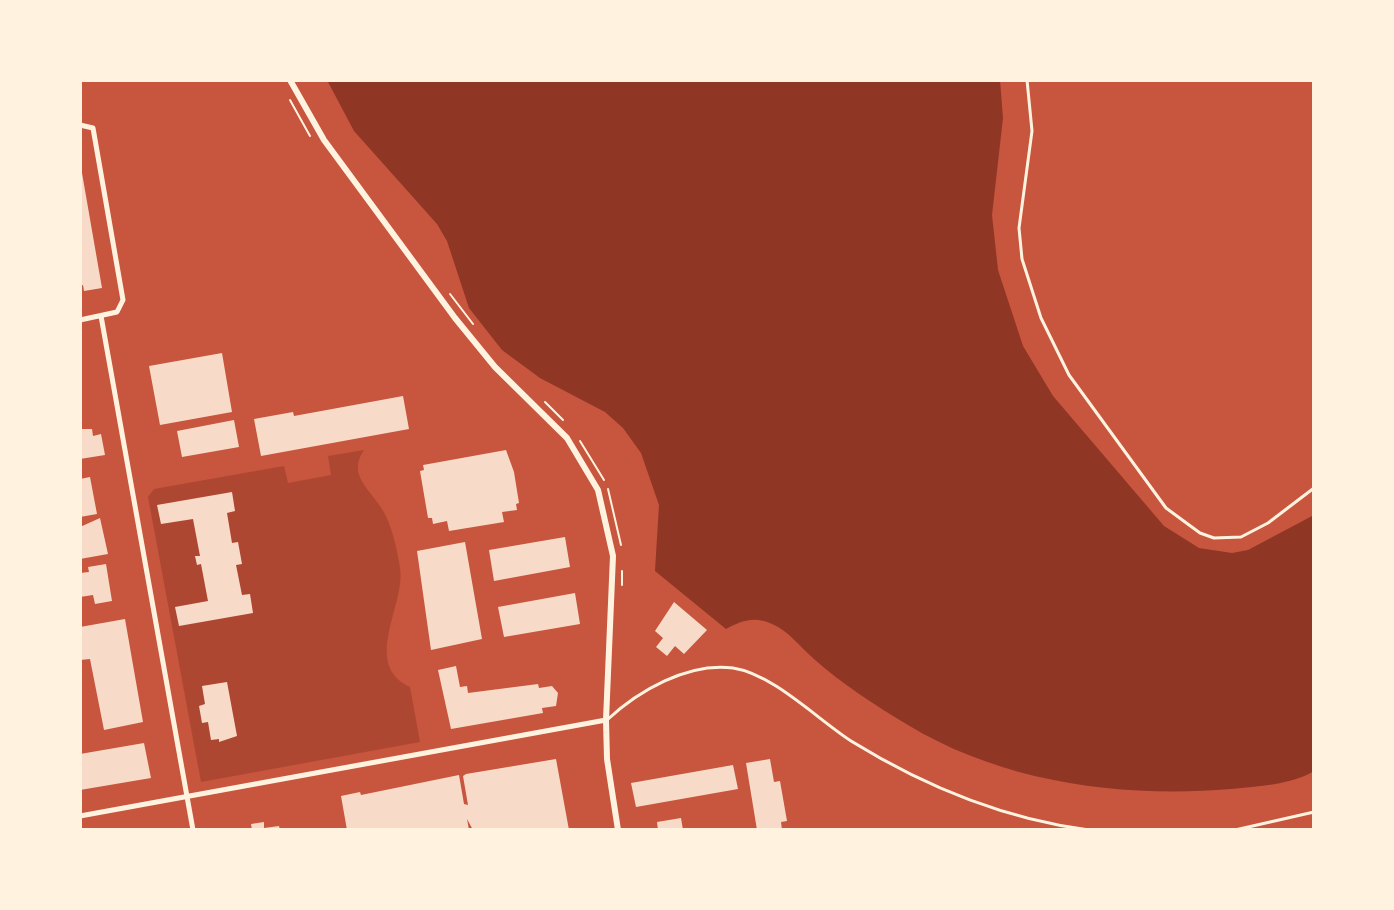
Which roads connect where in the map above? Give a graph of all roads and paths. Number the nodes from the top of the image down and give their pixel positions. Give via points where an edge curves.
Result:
1 (290, 80) edge
2 (1027, 80) edge
3 (286, 92) dead end
4 (80, 125) edge
5 (316, 146) dead end
6 (101, 316) junction
7 (80, 320) edge
8 (1314, 488) edge
9 (606, 720) junction
10 (187, 798) junction
11 (1314, 812) edge
12 (80, 816) edge
13 (193, 830) edge
14 (618, 830) edge
15 (1089, 830) edge
16 (1235, 830) edge

1 - 9 street via 324,140 455,318 495,367 567,438 590,473 605,508 613,556
2 - 8 lane via 1032,131 1019,228 1022,259 1041,318 1069,375 1166,508 1200,533 1241,537
3 - 5 path
4 - 6 street via 93,128 123,305
6 - 7 street
6 - 10 street
9 - 10 street
9 - 14 street
9 - 15 lane via 655,685 704,670 740,670 764,679 868,751 939,787 1006,812
10 - 12 street
10 - 13 street
11 - 16 lane

